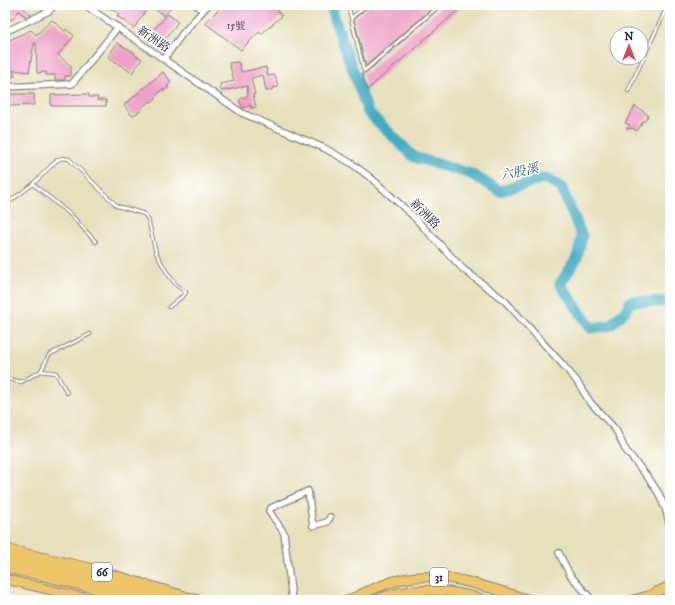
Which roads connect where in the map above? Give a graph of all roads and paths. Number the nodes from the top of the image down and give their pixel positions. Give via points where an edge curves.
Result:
1 (55, 5) edge
2 (85, 5) edge
3 (196, 5) edge
4 (208, 5) edge
5 (348, 5) edge
6 (367, 5) edge
7 (440, 5) edge
8 (668, 5) edge
9 (203, 10) junction
10 (350, 19) junction
11 (118, 27) junction
12 (5, 32) edge
13 (164, 59) junction
14 (5, 87) edge
15 (628, 91) dead end
16 (33, 184) junction
17 (5, 205) edge
18 (96, 242) dead end
19 (169, 307) dead end
20 (90, 334) dead end
21 (41, 371) junction
22 (5, 378) edge
23 (67, 393) dead end
24 (330, 517) dead end
25 (670, 526) edge
26 (5, 549) edge
27 (559, 553) dead end
28 (5, 559) edge
29 (5, 567) edge
30 (5, 579) edge
31 (670, 586) edge
32 (378, 587) junction
33 (464, 595) junction
34 (92, 600) edge
35 (143, 600) edge
36 (182, 600) edge
37 (198, 600) edge
38 (292, 600) edge
39 (342, 600) edge
40 (349, 600) edge
41 (377, 600) edge
42 (476, 600) edge
43 (484, 600) edge
44 (531, 600) edge
45 (592, 600) edge
46 (633, 600) edge

1 - 12 street via 49,11
2 - 11 street, 新洲路
3 - 9 street
4 - 9 street
5 - 10 lane
6 - 10 lane
7 - 10 lane via 364,71
8 - 15 lane
9 - 13 street
11 - 13 street, 新洲路
11 - 14 street via 72,84
13 - 25 street, 新洲路 via 242,113 324,148 362,170 412,216 463,269 505,301 568,370 590,402 616,430 625,449 658,494
16 - 17 lane
16 - 18 lane via 72,216
16 - 19 lane via 57,160 69,159 117,206 144,214 148,219 156,253 176,285 186,292
20 - 21 lane via 49,355
21 - 22 lane via 20,382
21 - 23 lane via 56,373
24 - 38 street via 327,522 313,526 308,491 269,511 284,533
26 - 37 main road, 66 via 90,568
27 - 45 street via 570,576
28 - 36 highway, 66
29 - 35 highway, 66
30 - 34 main road
31 - 46 main road
32 - 39 main road, 31
32 - 40 main road, 31
32 - 44 main road, 31 via 403,579 426,576 462,580
33 - 41 main road, 31 via 425,590
33 - 42 main road, 31
33 - 43 main road, 31

